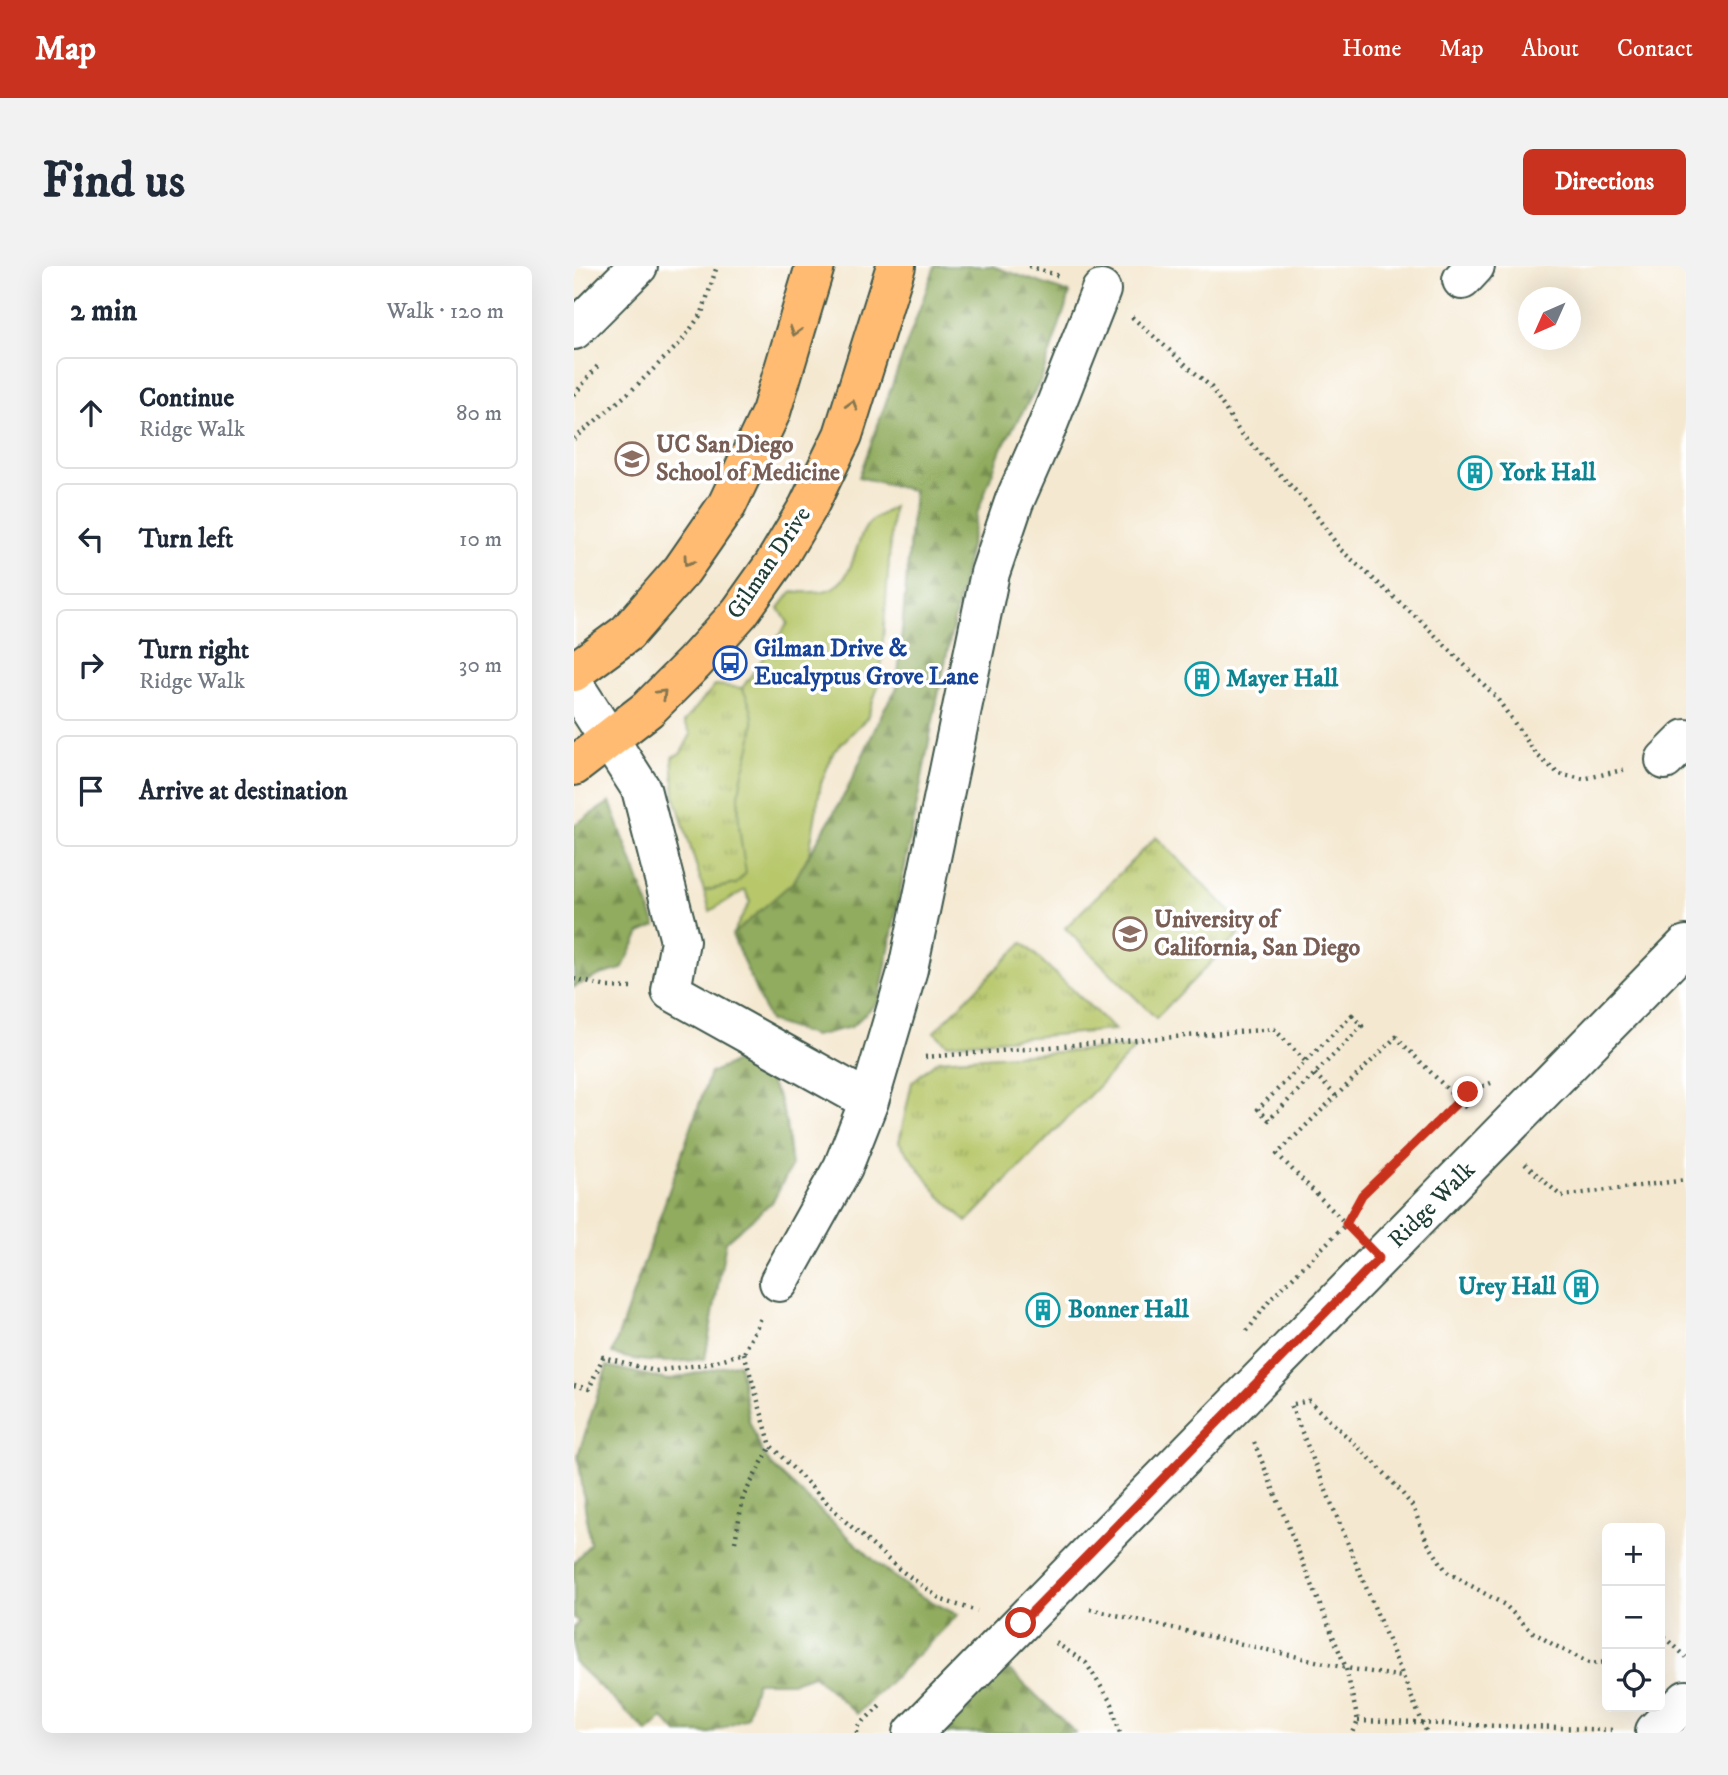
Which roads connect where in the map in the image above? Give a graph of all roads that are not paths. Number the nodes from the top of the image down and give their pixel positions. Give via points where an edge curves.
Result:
1 (638, 266) edge
2 (815, 266) edge
3 (896, 266) edge
4 (1101, 290) road end
5 (574, 330) edge
6 (574, 672) edge
7 (574, 685) edge
8 (610, 738) junction
9 (574, 766) edge
10 (1686, 945) edge
11 (869, 1101) junction
12 (779, 1282) road end
13 (1686, 1700) edge
14 (1655, 1731) edge
15 (913, 1733) edge

1 - 5 street
2 -> 6 main road via 771,412 727,505 681,570 627,633
8 -> 3 main road, Gilman Drive via 648,709 694,663 740,612 774,564 843,435
4 - 11 street via 989,573 908,969
7 - 8 street
8 - 9 main road, Gilman Drive
8 - 11 street via 641,789 680,941 671,991
10 - 15 street, Ridge Walk
11 - 12 street via 843,1167
13 - 14 street

